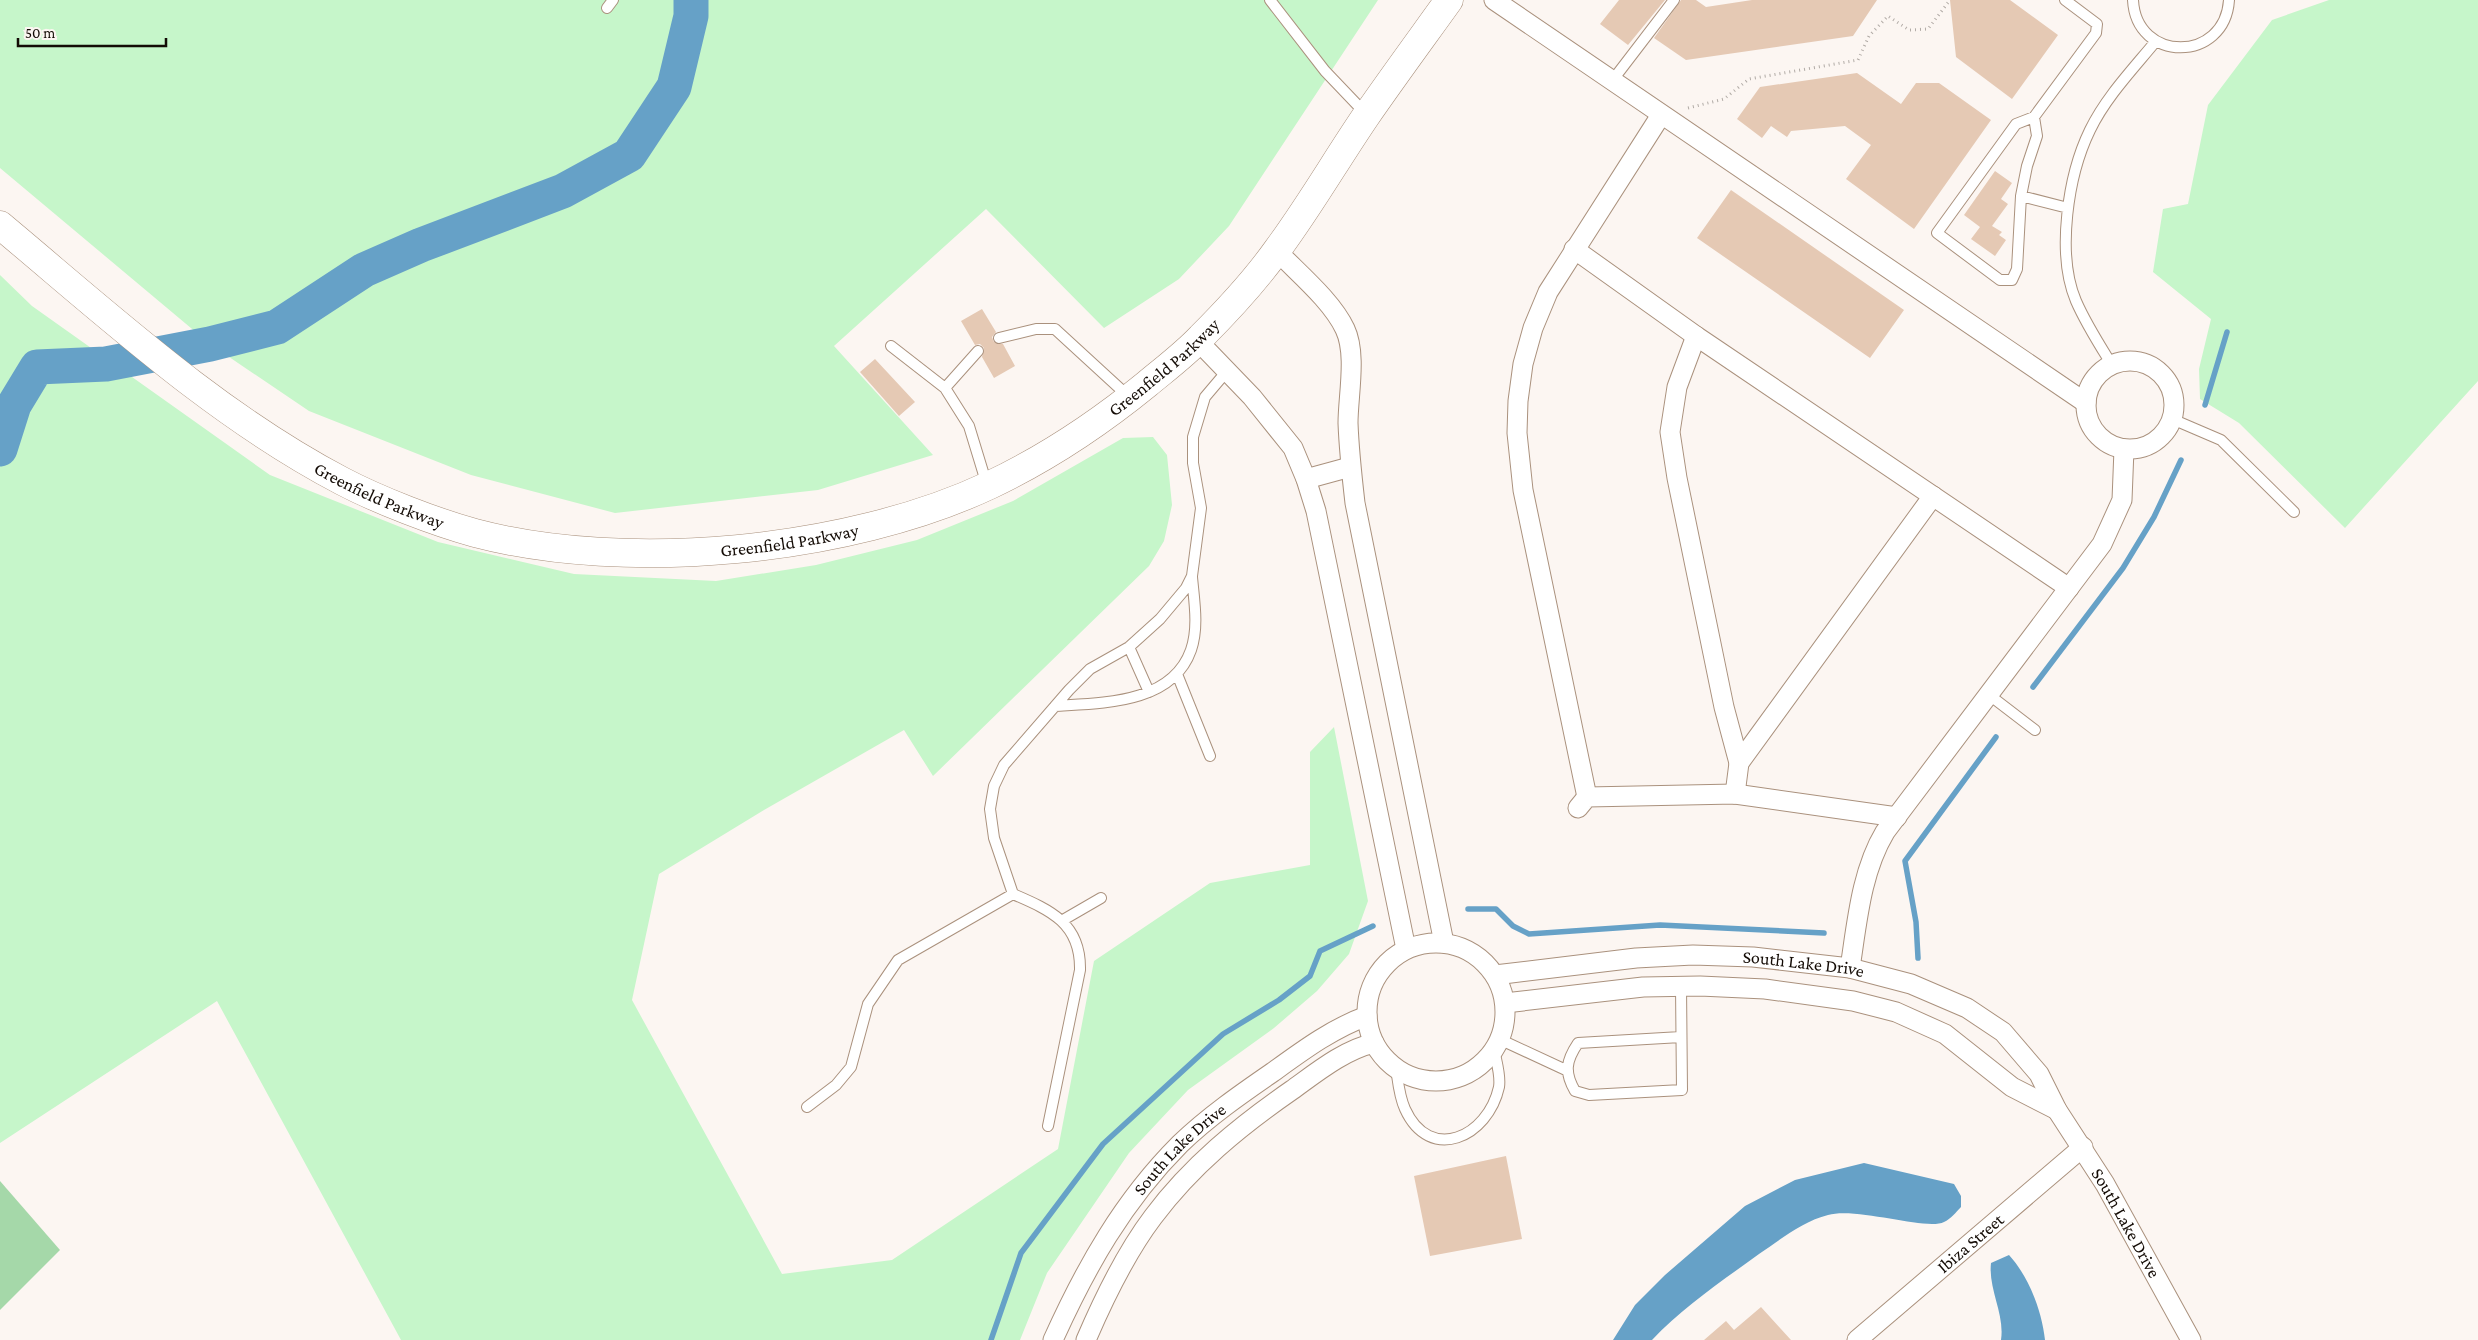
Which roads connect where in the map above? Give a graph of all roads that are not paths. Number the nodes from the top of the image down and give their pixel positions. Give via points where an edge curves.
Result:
1 (1270, 0) edge
2 (1449, 0) edge
3 (1494, 0) edge
4 (1674, 0) edge
5 (2065, 0) edge
6 (2133, 0) edge
7 (2229, 0) edge
8 (2156, 41) junction
9 (1612, 81) junction
10 (1367, 115) junction
11 (1661, 115) junction
12 (2034, 116) junction
13 (2021, 196) junction
14 (2068, 208) junction
15 (0, 225) edge
16 (1574, 249) junction
17 (1277, 251) junction
18 (1696, 336) junction
19 (999, 338) dead end
20 (1198, 341) junction
21 (891, 346) dead end
22 (978, 351) dead end
23 (2112, 365) junction
24 (1226, 371) junction
25 (945, 388) junction
26 (1130, 398) junction
27 (2086, 403) junction
28 (2172, 419) junction
29 (2124, 448) junction
30 (1350, 467) junction
31 (1306, 478) junction
32 (987, 486) junction
33 (1933, 496) junction
34 (2294, 512) dead end
35 (1192, 576) junction
36 (2069, 588) junction
37 (1129, 647) junction
38 (1177, 674) junction
39 (1149, 692) junction
40 (1988, 694) junction
41 (1055, 706) junction
42 (2035, 730) dead end
43 (1210, 756) dead end
44 (1739, 763) junction
45 (1736, 794) junction
46 (1897, 817) junction
47 (1013, 894) junction
48 (1101, 898) dead end
49 (1063, 920) junction
50 (1444, 943) junction
51 (1406, 949) junction
52 (1850, 968) junction
53 (1495, 975) junction
54 (1681, 986) junction
55 (1505, 1003) junction
56 (1367, 1016) junction
57 (1681, 1037) junction
58 (1374, 1043) junction
59 (1497, 1044) junction
60 (1396, 1068) junction
61 (1568, 1070) junction
62 (807, 1108) dead end
63 (2057, 1110) junction
64 (1048, 1126) dead end
65 (2083, 1147) junction
66 (1053, 1340) edge
67 (1086, 1340) edge
68 (1857, 1340) edge
69 (2191, 1340) edge

1 - 10 lane via 1325,71
2 - 10 main road, Greenfield Parkway
3 - 9 street
4 - 9 lane
5 - 12 lane via 2097,24 2096,33
6 - 8 lane via 2137,20
7 - 8 lane via 2221,27 2206,41 2180,48
8 - 14 lane via 2109,100 2090,130
9 - 11 street
10 - 17 main road, Greenfield Parkway
11 - 16 street
11 - 27 street
12 - 13 lane via 2037,136
12 - 13 lane via 2016,124 1936,233 2000,280 2012,280 2017,270
13 - 14 lane
14 - 23 lane via 2066,233 2076,300
15 - 32 main road, Greenfield Parkway via 142,343 277,444 345,483 474,533 539,545 617,553 725,552 813,539 902,519
16 - 18 street
16 - 45 street via 1548,292 1533,328 1518,401 1517,434 1524,490 1582,802
17 - 20 main road, Greenfield Parkway
17 - 30 street via 1345,329 1350,349
18 - 33 street
18 - 44 street via 1678,387 1670,432 1720,688
19 - 26 lane via 1036,328 1054,328
20 - 24 street
20 - 26 main road, Greenfield Parkway
21 - 25 lane
22 - 25 lane
23 - 27 street via 2098,374
23 - 28 street via 2128,361 2145,363 2160,372 2170,385 2174,402
24 - 31 street via 1292,448
24 - 35 lane via 1205,397 1192,437 1201,508
25 - 32 lane via 969,426
26 - 32 main road, Greenfield Parkway via 1089,429
27 - 29 street via 2088,419 2096,433 2109,444
28 - 29 street via 2165,432 2153,442 2139,448
28 - 34 lane via 2221,440
29 - 36 street via 2122,500 2117,514 2102,544
30 - 31 street
30 - 50 street
31 - 51 street via 1316,511
33 - 36 street
33 - 44 street
35 - 37 lane via 1160,619
35 - 38 lane via 1195,619 1191,650
36 - 40 street
37 - 39 lane
37 - 41 lane via 1090,669
38 - 39 lane
38 - 43 lane
39 - 41 lane via 1113,702
40 - 42 lane
40 - 46 street
41 - 47 lane via 1004,765 994,786 990,809 994,838
44 - 45 street
45 - 46 street
46 - 52 street via 1875,849
47 - 49 lane via 1046,908
47 - 62 lane via 898,960 868,1004 851,1067 836,1085
48 - 49 lane
49 - 64 lane via 1080,954 1080,970
50 - 51 street
50 - 53 street via 1464,948 1482,959
51 - 56 street via 1388,961 1376,978 1368,997
52 - 53 street, South Lake Drive via 1753,957 1692,955 1636,958
52 - 63 street, South Lake Drive via 1911,984 1967,1008 2003,1032 2039,1074
53 - 55 street
54 - 55 street, South Lake Drive via 1643,987
54 - 57 lane
54 - 63 street, South Lake Drive via 1784,992 1853,1001 1896,1012 1946,1034 2012,1087
55 - 59 street
56 - 58 street
56 - 66 street, South Lake Drive via 1338,1029 1234,1099 1176,1149 1132,1199 1104,1239
57 - 61 lane via 1578,1043 1569,1057
57 - 61 lane via 1682,1090 1589,1095 1575,1092
58 - 60 street
58 - 67 street, South Lake Drive via 1347,1054 1308,1079 1251,1119 1201,1162 1152,1218 1112,1283
59 - 60 street via 1482,1063 1449,1079 1430,1080
59 - 60 lane via 1499,1085 1494,1102 1478,1127 1465,1136 1444,1139 1429,1136 1414,1123 1405,1110
59 - 61 lane
63 - 65 street, South Lake Drive
65 - 68 street, Ibiza Street
65 - 69 street, South Lake Drive

